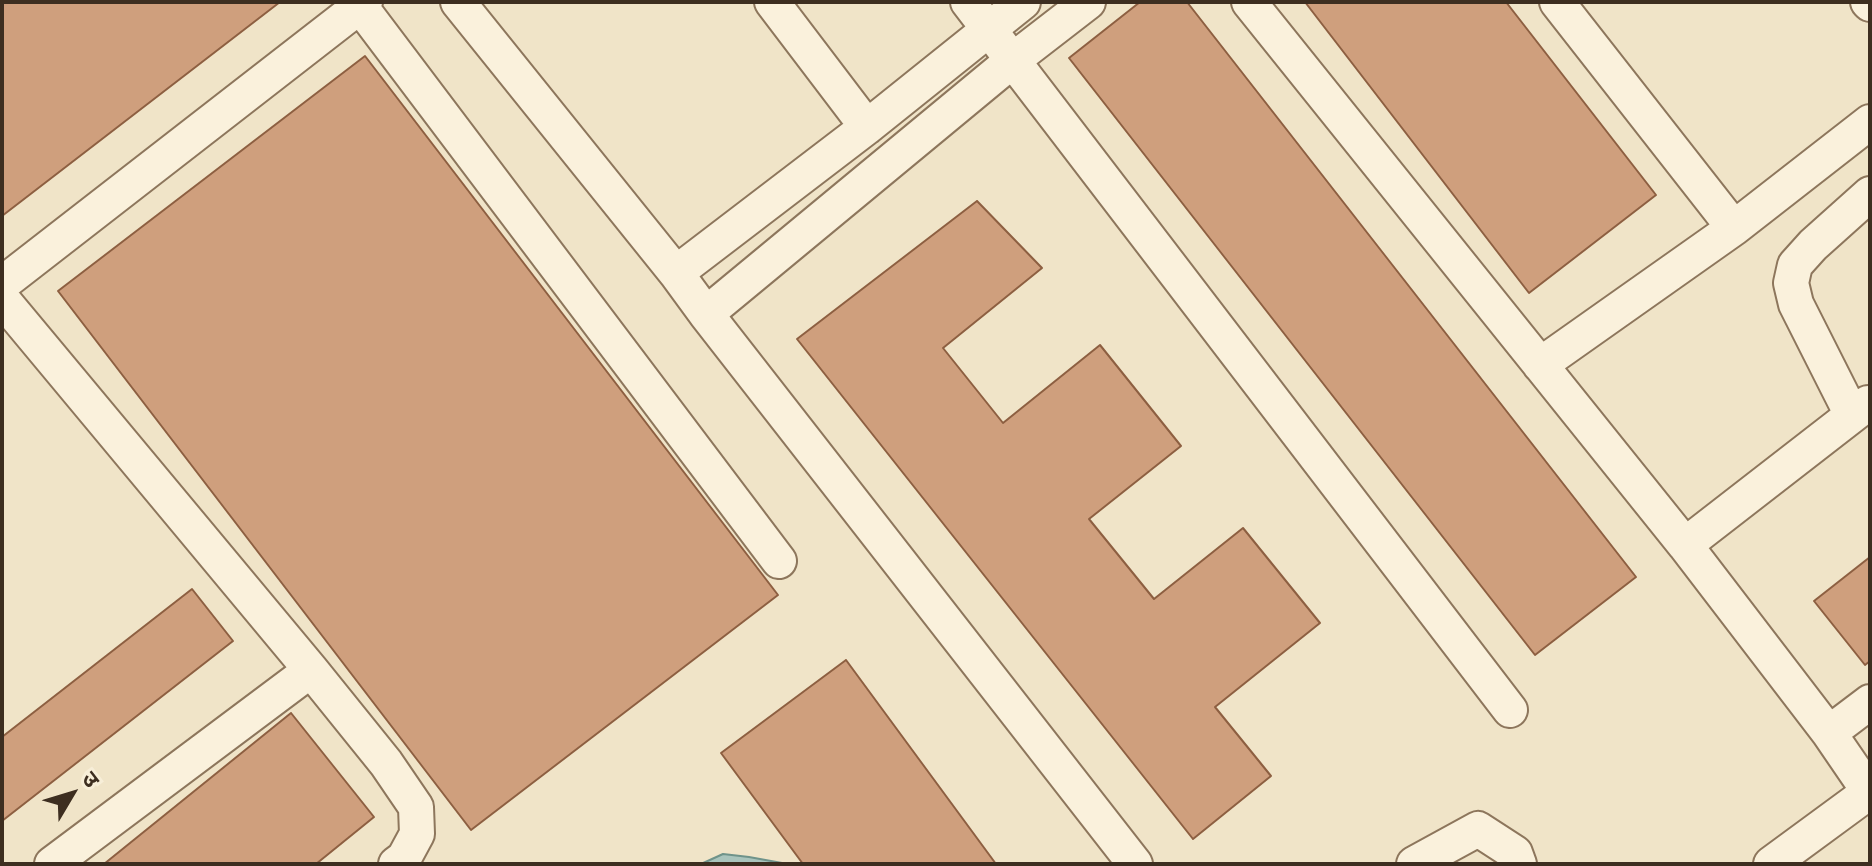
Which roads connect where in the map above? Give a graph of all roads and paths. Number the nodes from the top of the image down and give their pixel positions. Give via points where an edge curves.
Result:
1 (458, 2) edge
2 (772, 2) edge
3 (968, 2) edge
4 (1023, 2) edge
5 (1088, 2) edge
6 (1249, 2) edge
7 (1557, 2) edge
8 (360, 3) edge
9 (990, 30) junction
10 (1013, 60) junction
11 (1870, 122) edge
12 (867, 127) junction
13 (1870, 194) edge
14 (1734, 228) junction
15 (676, 273) junction
16 (2, 284) edge
17 (2, 299) edge
18 (706, 314) junction
19 (1540, 365) junction
20 (1861, 408) edge
21 (1685, 545) junction
22 (779, 561) dead end
23 (311, 670) junction
24 (1870, 702) edge
25 (1510, 710) dead end
26 (1829, 733) junction
27 (1870, 793) edge
28 (52, 864) edge
29 (396, 864) edge
30 (1135, 864) edge
31 (1414, 864) edge
32 (1519, 864) edge
33 (1771, 864) edge

1 - 15 street
2 - 12 street
3 - 9 street
4 - 9 street
5 - 10 street
6 - 19 street
7 - 14 street
8 - 16 street
8 - 22 street
9 - 10 street
9 - 12 street
10 - 18 street
10 - 25 street
11 - 14 street
12 - 15 street
13 - 20 street via 1795,265 1791,283 1796,304
14 - 19 street
15 - 18 street
17 - 23 street
18 - 30 street
19 - 21 street
20 - 21 street
21 - 26 street
23 - 28 street
23 - 29 street via 416,807 417,834
24 - 26 street
26 - 27 street
27 - 33 street
31 - 32 street via 1478,829 1515,853

